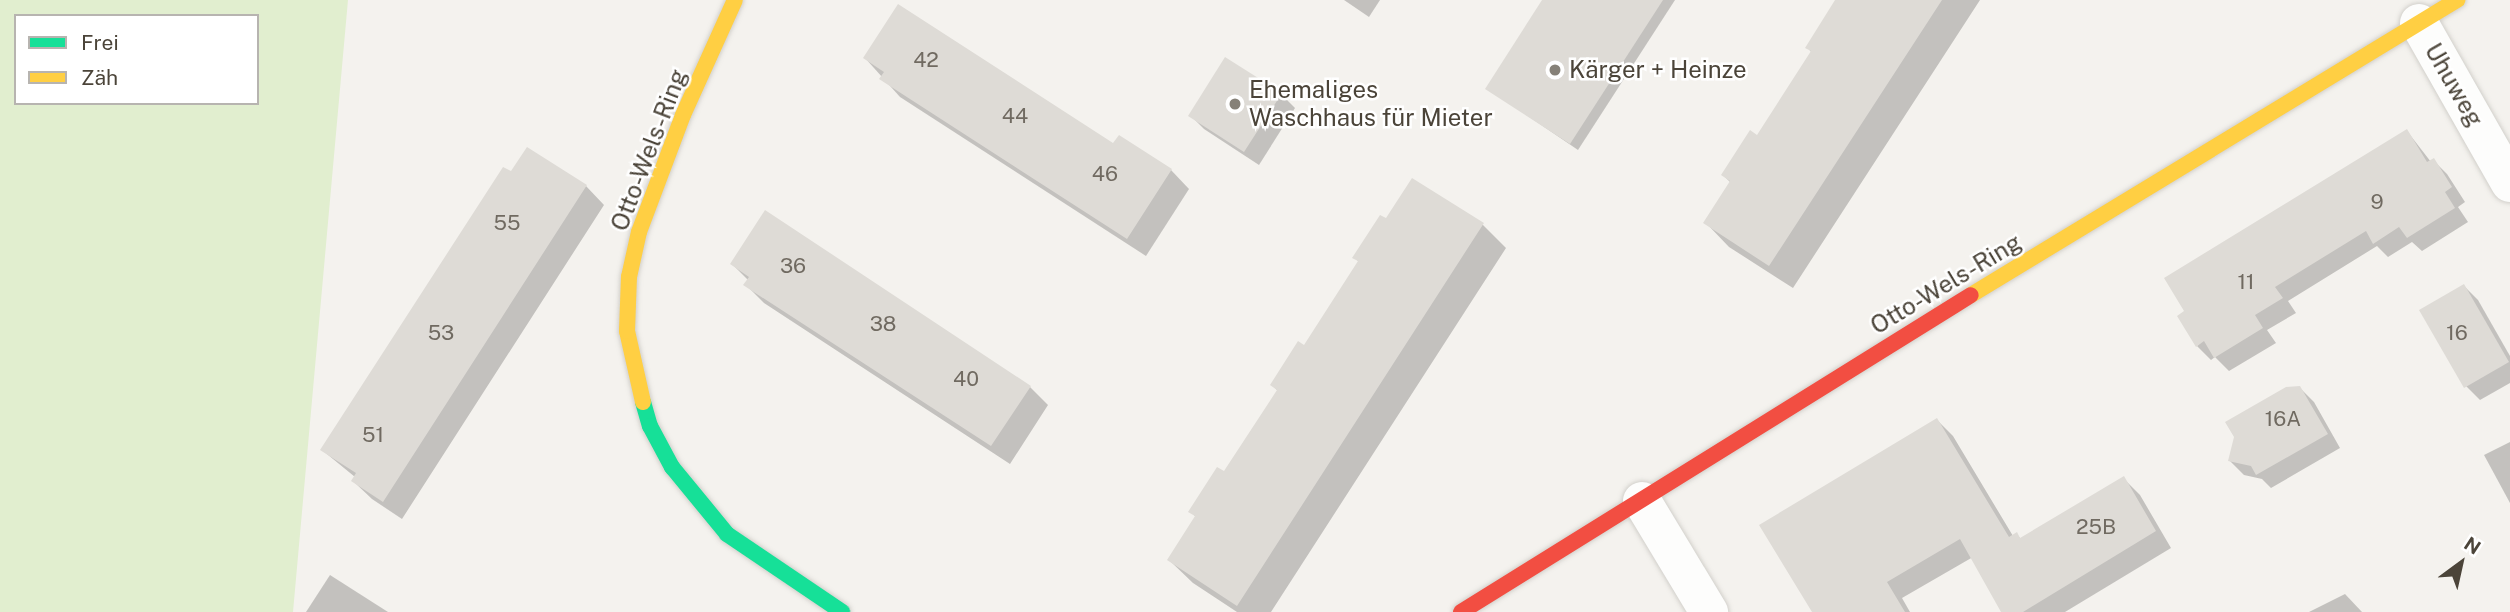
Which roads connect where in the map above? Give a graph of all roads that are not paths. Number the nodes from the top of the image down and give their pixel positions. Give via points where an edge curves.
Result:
1 (735, 0) edge
2 (2457, 0) edge
3 (2419, 23) junction
4 (2510, 183) edge
5 (1642, 501) junction
6 (842, 612) edge
7 (1461, 612) edge
8 (1709, 612) edge

1 - 6 street, Otto-Wels-Ring via 683,115 639,232 629,277 627,331 650,426 672,467 727,534
2 - 3 street, Otto-Wels-Ring
3 - 4 street, Uhuweg
3 - 5 street, Otto-Wels-Ring
5 - 7 street, Otto-Wels-Ring
5 - 8 street

